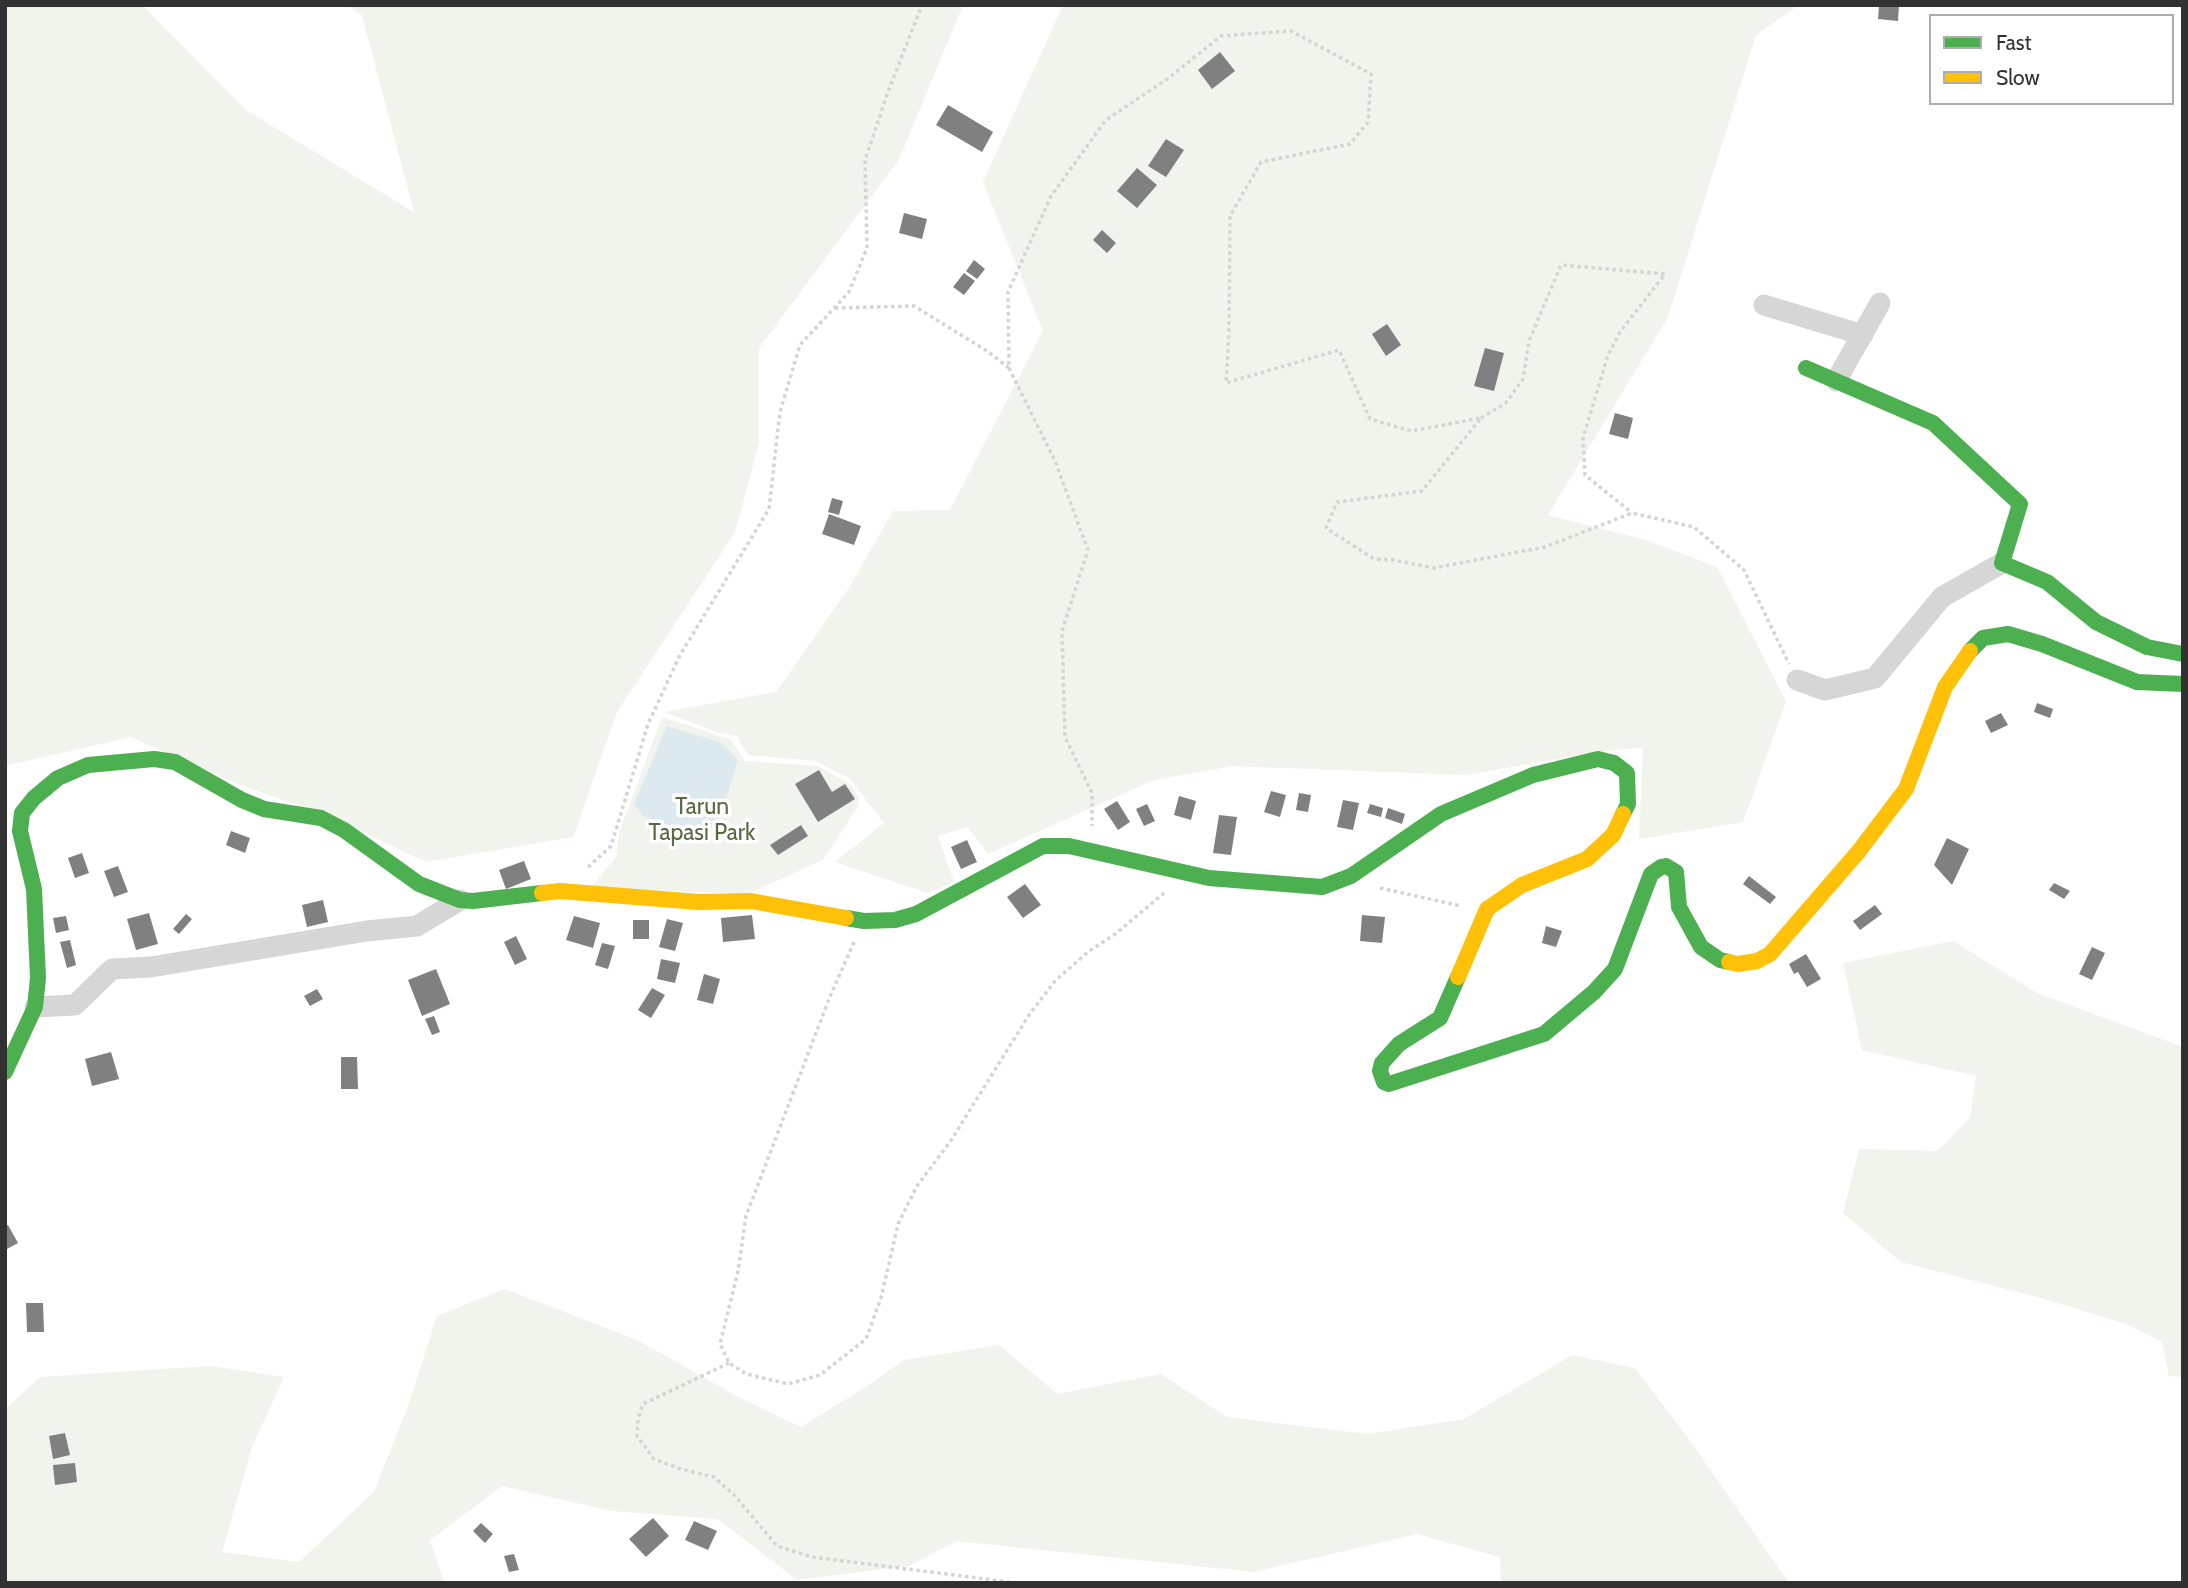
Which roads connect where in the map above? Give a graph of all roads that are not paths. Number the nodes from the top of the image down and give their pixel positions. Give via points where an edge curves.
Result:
1 (1880, 303) dead end
2 (1764, 305) dead end
3 (1863, 335) junction
4 (1806, 368) dead end
5 (1836, 381) junction
6 (2002, 563) junction
7 (2183, 654) edge
8 (1797, 680) road end
9 (2183, 684) edge
10 (460, 900) junction
11 (35, 1007) junction
12 (5, 1072) edge

1 - 3 street
2 - 3 street
3 - 5 street
4 - 5 main road
5 - 6 main road via 1933,423 2020,504
6 - 7 main road via 2048,582 2096,622 2147,647
6 - 8 street via 1942,597 1875,678 1825,690
9 - 10 main road via 2137,682 2008,634 1983,638 1945,687 1906,789 1770,954 1738,964 1720,960 1701,947 1679,907 1676,872 1661,867 1651,874 1615,970 1544,1034 1396,1084 1384,1082 1382,1063 1399,1044 1440,1018 1487,909 1522,886 1587,859 1612,835 1628,804 1627,773 1598,759 1533,775 1441,814 1351,876 1322,887 1209,878 1069,846 1043,846 916,914 895,920 863,921 751,901 699,902 560,891
10 - 11 street via 417,926 112,969 75,1005
10 - 11 main road via 419,884 321,818 264,809 176,762 154,759 88,765 58,778 22,813 20,831 34,889
11 - 12 main road

